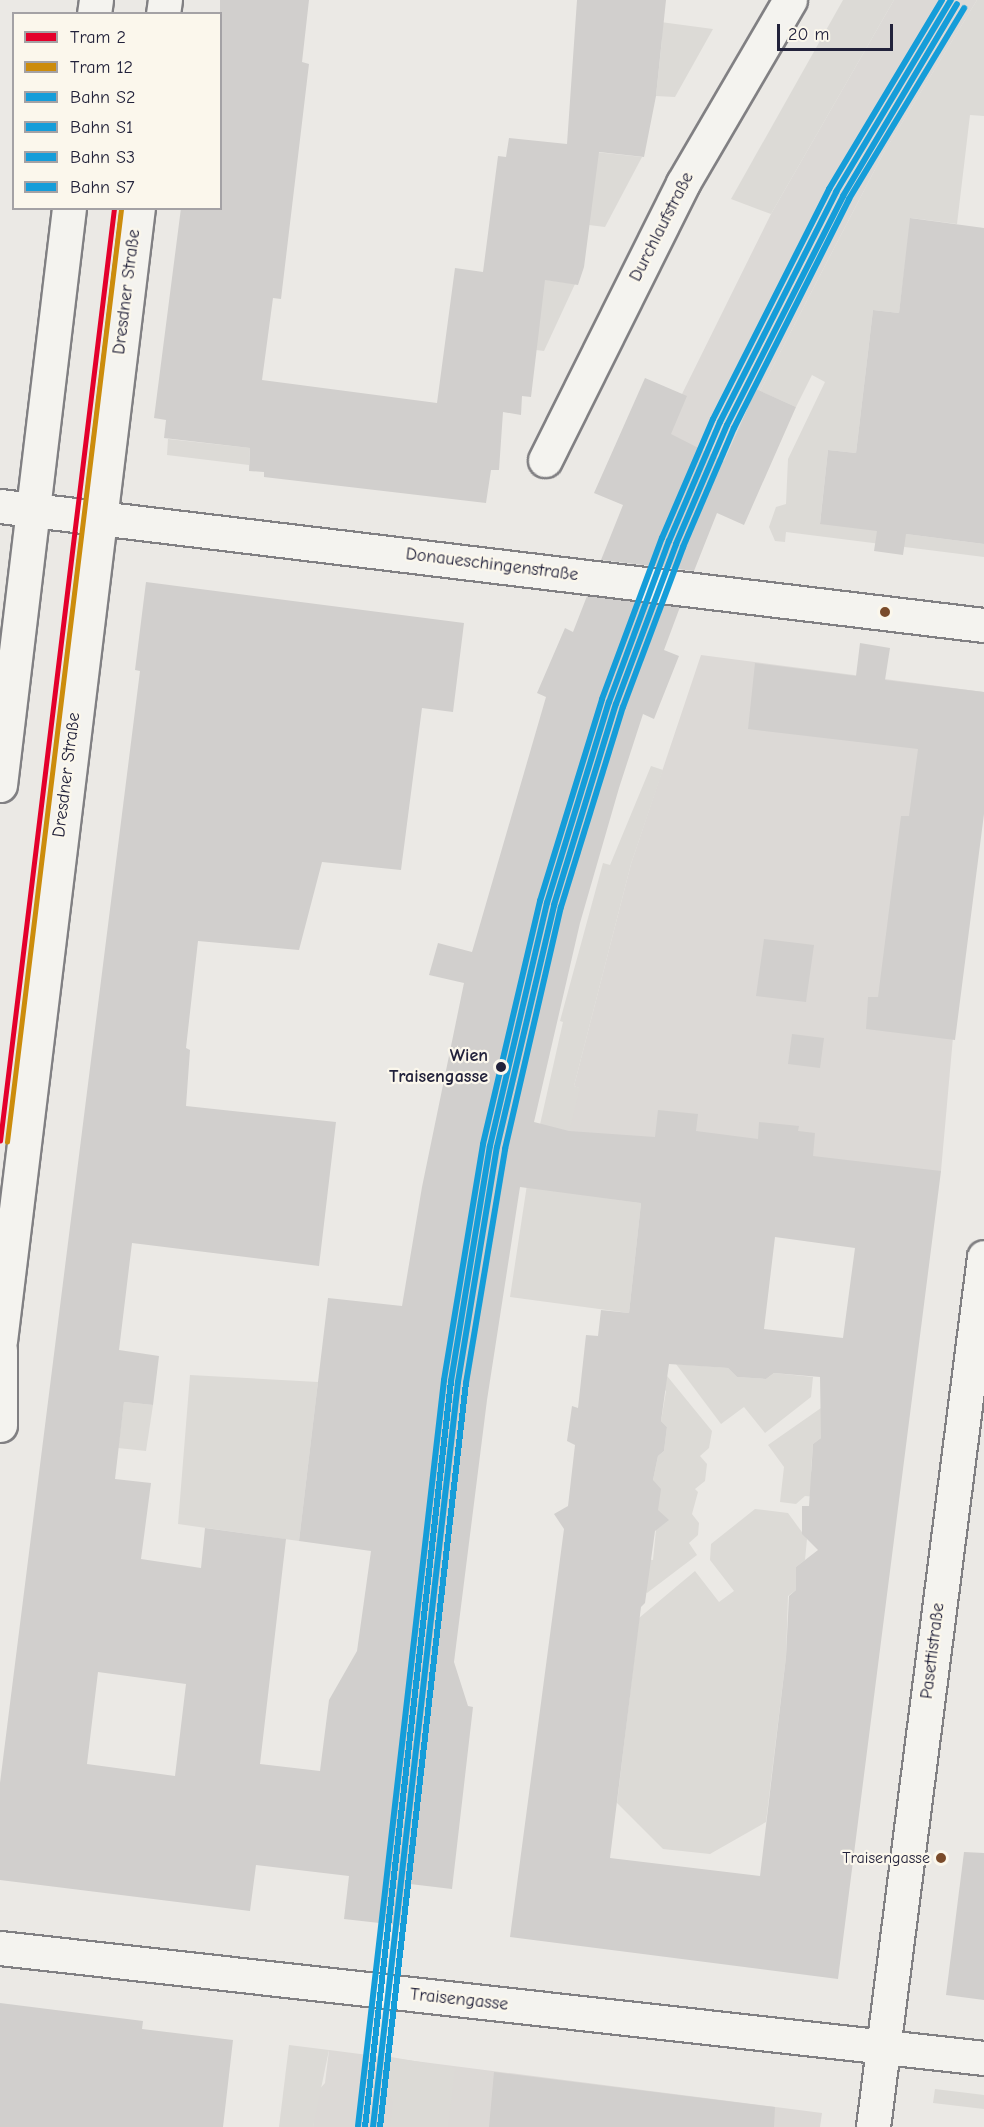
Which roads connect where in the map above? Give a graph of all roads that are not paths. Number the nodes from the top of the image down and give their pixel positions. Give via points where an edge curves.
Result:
1 (789, 0) edge
2 (69, 210) edge
3 (138, 210) edge
4 (545, 460) dead end
5 (16, 508) edge
6 (97, 519) junction
7 (984, 625) edge
8 (0, 785) edge
9 (984, 1257) edge
10 (0, 1333) edge
11 (0, 1425) edge
12 (0, 1948) edge
13 (883, 2046) junction
14 (984, 2058) edge
15 (873, 2127) edge

1 - 4 street, Durchlaufstraße via 683,183
2 - 5 street
3 - 6 street, Dresdner Straße
5 - 6 street, Donaueschingenstraße
5 - 8 street
6 - 7 street, Donaueschingenstraße
6 - 10 street, Dresdner Straße
9 - 13 street, Pasettistraße
10 - 11 street, Dresdner Straße
12 - 13 street, Traisengasse
13 - 14 street, Traisengasse
13 - 15 street, Pasettistraße

